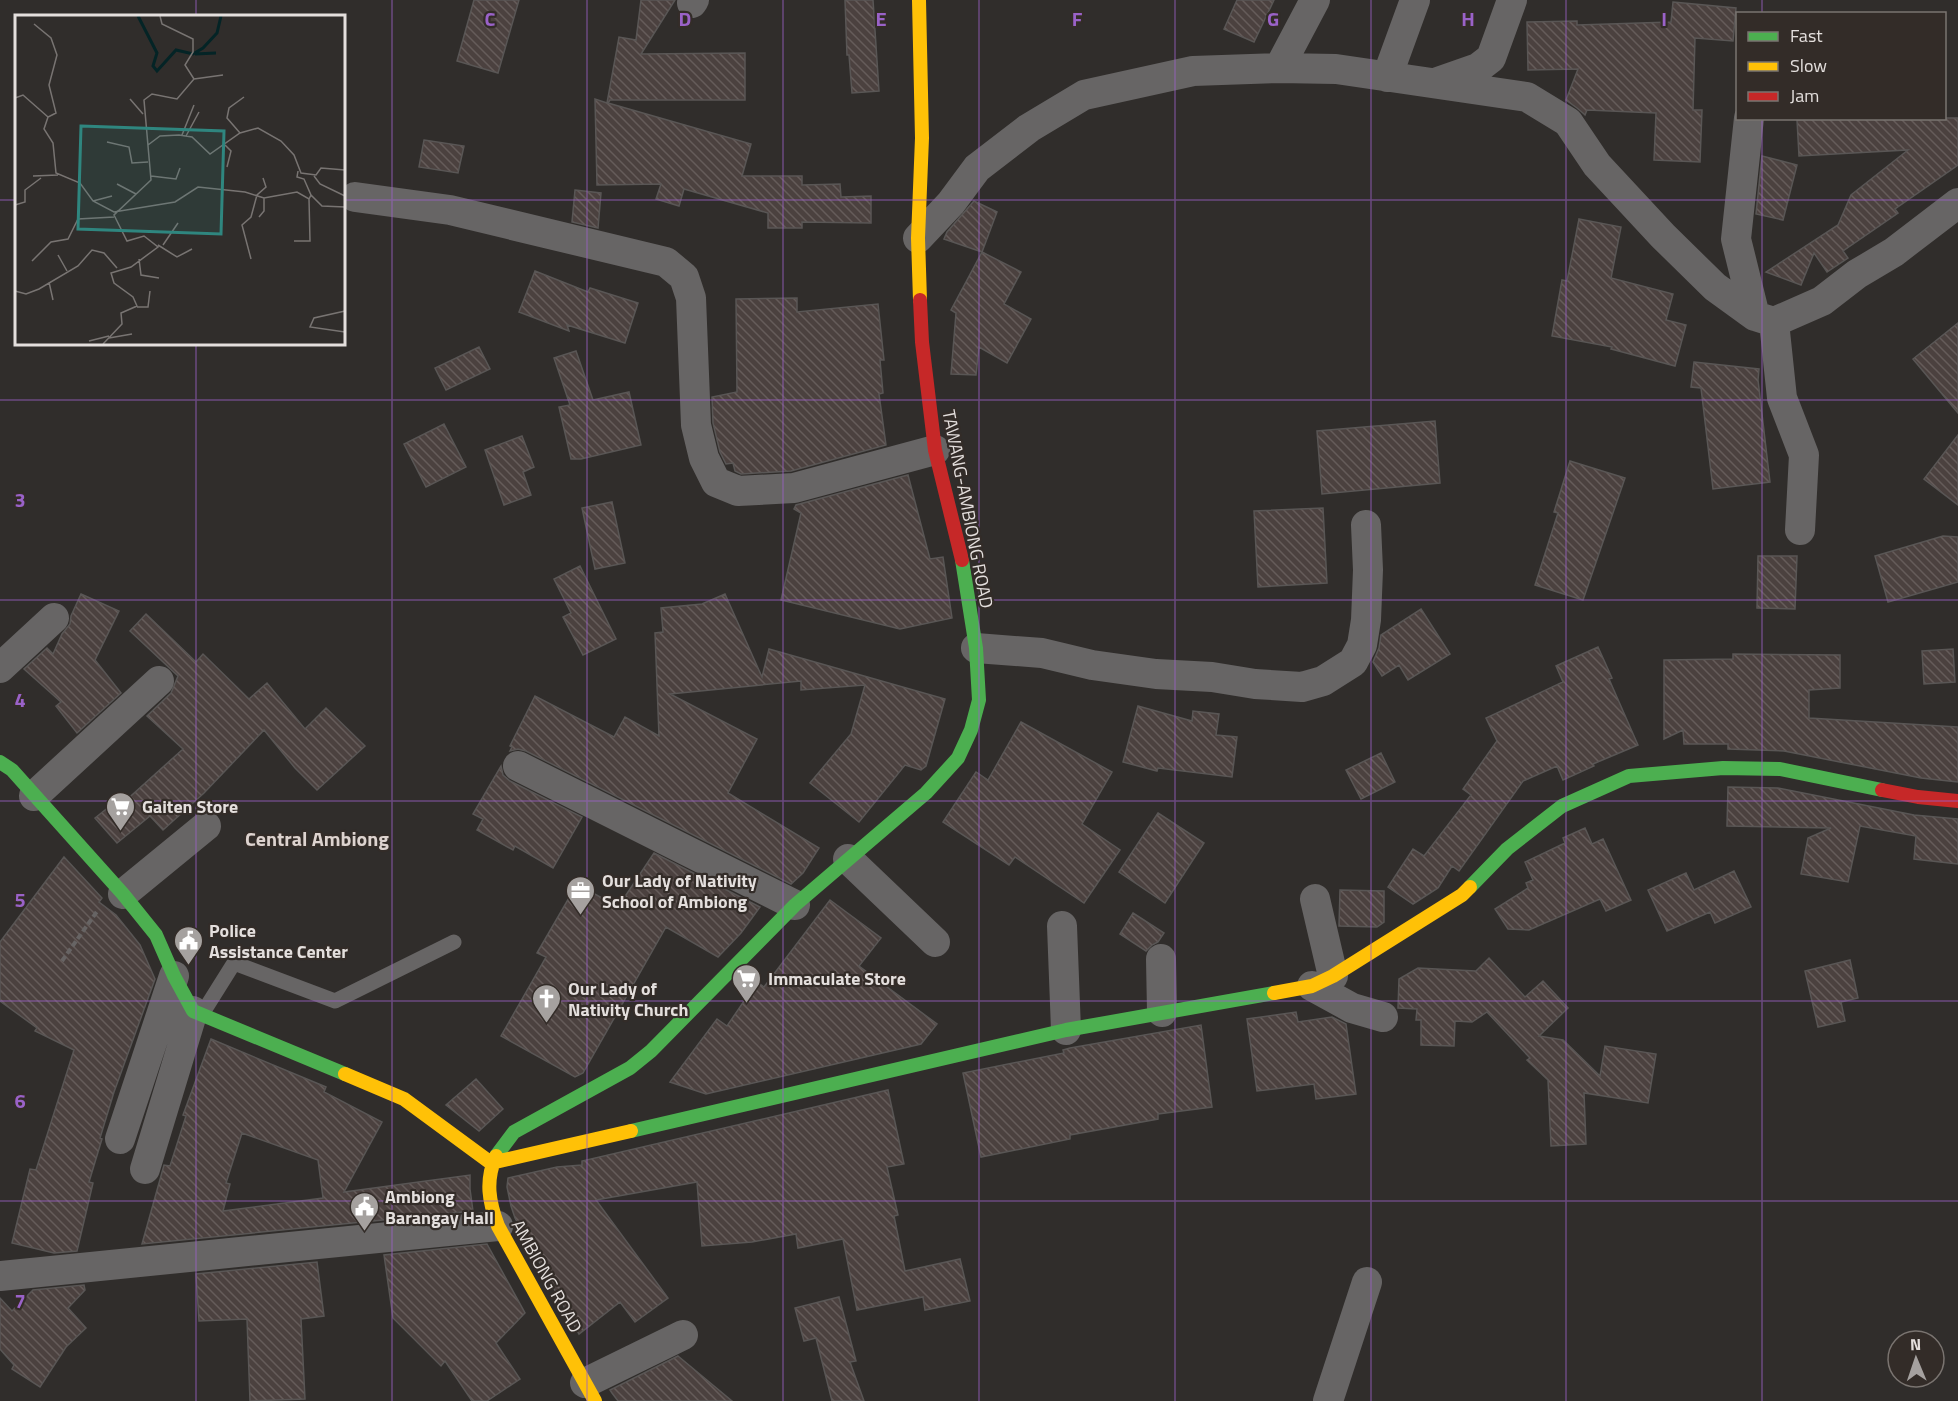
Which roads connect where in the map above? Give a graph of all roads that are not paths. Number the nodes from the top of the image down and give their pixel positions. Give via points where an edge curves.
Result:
1 (919, 0) edge
2 (1315, 0) edge
3 (1415, 0) edge
4 (1512, 0) edge
5 (1279, 68) junction
6 (1387, 77) junction
7 (1432, 83) junction
8 (1749, 120) edge
9 (355, 197) dead end
10 (1958, 204) edge
11 (918, 238) junction
12 (1764, 319) junction
13 (934, 450) junction
14 (1366, 525) dead end
15 (1800, 530) dead end
16 (54, 618) dead end
17 (976, 648) junction
18 (0, 668) edge
19 (159, 681) dead end
20 (0, 762) edge
21 (518, 766) dead end
22 (34, 796) junction
23 (1958, 801) edge
24 (206, 826) dead end
25 (848, 859) junction
26 (120, 889) junction
27 (1315, 899) dead end
28 (795, 905) junction
29 (1062, 926) dead end
30 (454, 942) dead end
31 (935, 942) dead end
32 (1161, 959) dead end
33 (174, 976) junction
34 (1322, 981) junction
35 (1162, 1012) junction
36 (198, 1013) junction
37 (1383, 1017) dead end
38 (1066, 1030) junction
39 (120, 1140) dead end
40 (491, 1162) junction
41 (145, 1169) dead end
42 (498, 1226) junction
43 (0, 1276) edge
44 (1367, 1282) dead end
45 (683, 1335) dead end
46 (590, 1392) edge
47 (1328, 1401) edge

1 - 11 street, TAWANG-AMBIONG ROAD via 922,138
2 - 5 street
3 - 6 street
4 - 7 street via 1491,58 1478,68
5 - 6 street via 1336,69
5 - 11 street via 1193,71 1084,95 1029,128 977,168
6 - 7 street
7 - 12 street via 1527,97 1568,122 1597,165 1663,236 1715,287
8 - 12 street via 1736,239
9 - 13 street via 450,210 666,262 684,277 691,298 696,424 704,458 716,482 738,491 794,488
10 - 12 street via 1822,301
11 - 13 street, TAWANG-AMBIONG ROAD via 922,342
12 - 15 street via 1782,398 1804,455
13 - 17 street, TAWANG-AMBIONG ROAD via 961,551
14 - 17 street via 1368,570 1362,645 1353,662 1323,681 1302,687 1255,684 1156,674 1042,653
16 - 18 street
17 - 25 street, TAWANG-AMBIONG ROAD via 979,700 958,758 926,794
19 - 22 street
20 - 22 street
21 - 28 street
22 - 26 street
23 - 34 street via 1918,797 1780,769 1723,768 1629,776 1562,806 1507,849 1462,895
24 - 26 street
25 - 28 street, TAWANG-AMBIONG ROAD
25 - 31 street
26 - 33 street via 156,935
27 - 34 street
28 - 40 street, TAWANG-AMBIONG ROAD via 651,1051 630,1068 514,1132
29 - 38 street
30 - 36 lane via 335,1001 234,963
32 - 35 street
33 - 36 street
33 - 39 street
34 - 35 street
34 - 37 street via 1352,1008
35 - 38 street
36 - 40 street via 404,1099
36 - 41 street
38 - 40 street
40 - 42 street, AMBIONG ROAD via 489,1205
42 - 43 street
42 - 46 street, AMBIONG ROAD
44 - 47 street
45 - 46 street

